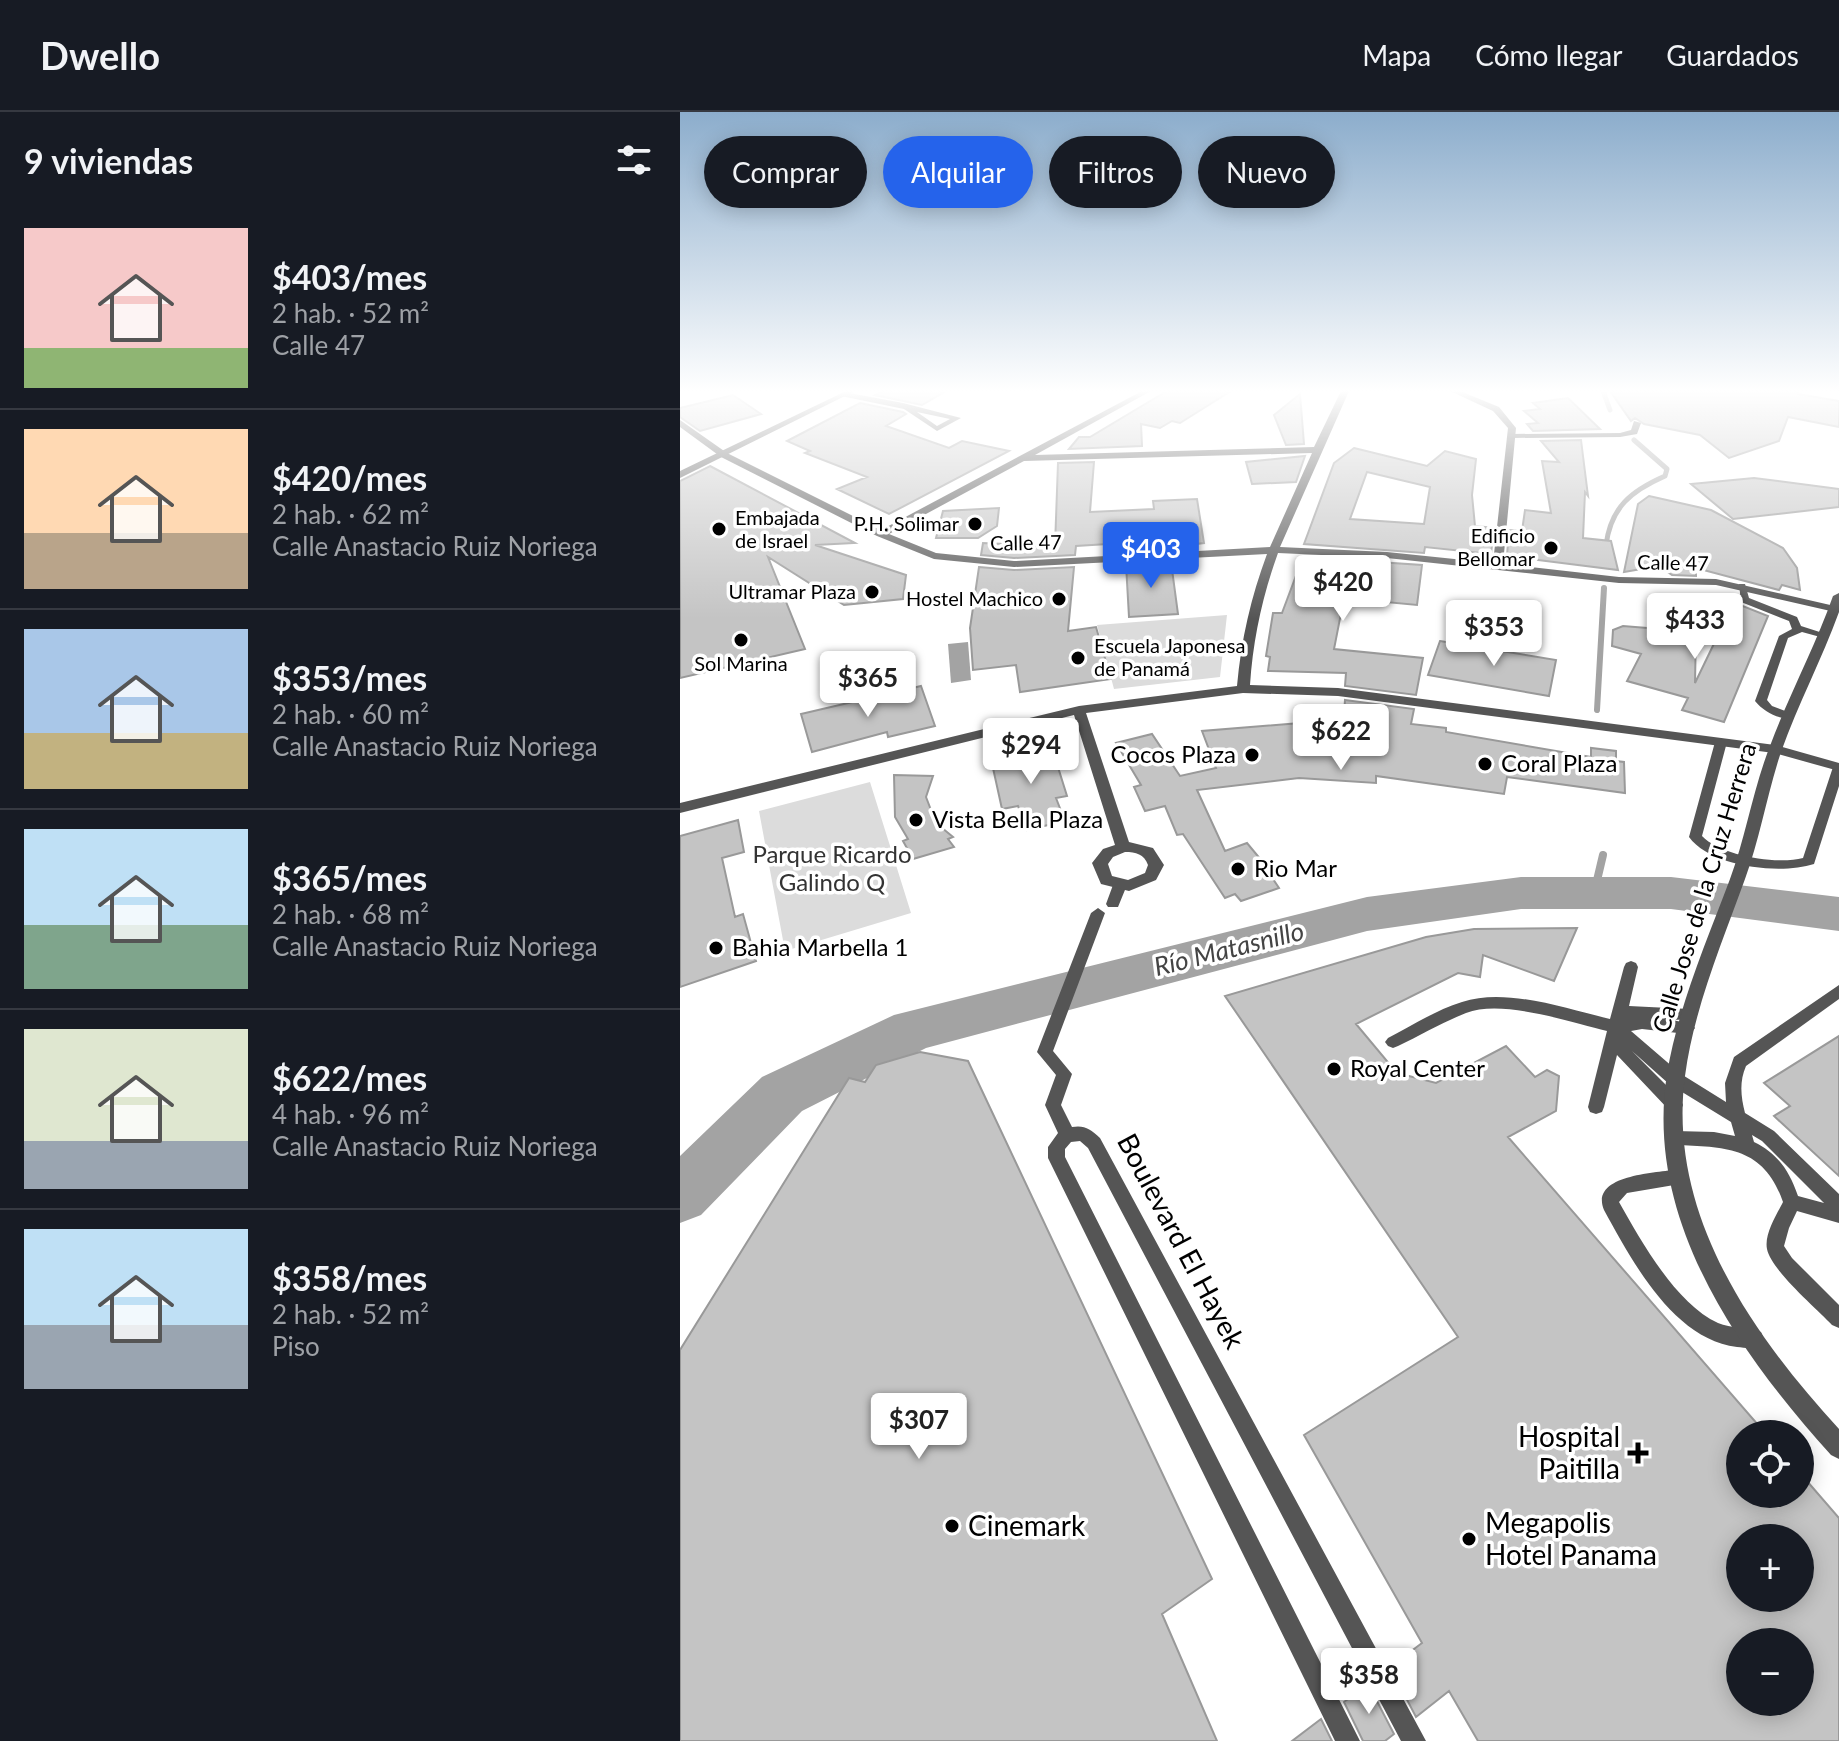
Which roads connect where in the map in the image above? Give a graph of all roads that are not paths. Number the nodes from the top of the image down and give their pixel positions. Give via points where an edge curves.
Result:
1 (748, 467) edge
2 (1005, 467) edge
3 (1312, 467) edge
4 (1509, 467) edge
5 (881, 534) junction
6 (1275, 550) junction
7 (1498, 564) junction
8 (1742, 586) junction
9 (1837, 602) edge
10 (1797, 629) junction
11 (1824, 635) junction
12 (1243, 689) junction
13 (1079, 710) junction
14 (1789, 716) junction
15 (1721, 742) junction
16 (1775, 749) junction
17 (1838, 774) edge
18 (680, 808) edge
19 (1123, 847) junction
20 (1743, 863) junction
21 (1120, 885) junction
22 (1113, 904) dead end
23 (1098, 913) dead end
24 (1631, 967) dead end
25 (1839, 991) edge
26 (1688, 1021) junction
27 (1616, 1026) junction
28 (1393, 1042) dead end
29 (1675, 1079) junction
30 (1675, 1105) junction
31 (1596, 1107) dead end
32 (1737, 1115) junction
33 (1067, 1135) junction
34 (1675, 1138) junction
35 (1746, 1145) junction
36 (1680, 1177) junction
37 (1792, 1202) junction
38 (1839, 1206) edge
39 (1839, 1215) edge
40 (1839, 1318) edge
41 (1754, 1339) junction
42 (1839, 1447) edge
43 (1348, 1741) edge
44 (1414, 1741) edge

1 - 5 street, Calle 47
2 - 5 street
3 - 6 street
4 - 7 street
5 - 6 street, Calle 47 via 934,556 1001,563
6 - 7 street, Calle 47
6 - 12 street via 1251,614
7 - 8 street, Calle 47 via 1619,580
8 - 9 street, Calle 47
8 - 10 lane via 1744,600 1789,617
9 - 11 street, Calle Jose de la Cruz Herrera
10 - 11 lane
10 - 14 lane via 1784,636 1761,701
11 - 14 street, Calle Jose de la Cruz Herrera
12 - 13 street
12 - 15 street via 1338,692
13 - 18 street
13 - 19 street
14 - 16 street, Calle Jose de la Cruz Herrera
15 - 16 street
15 - 20 lane via 1695,837 1704,848
16 - 17 street
16 - 20 street, Calle Jose de la Cruz Herrera
17 - 20 lane via 1809,861 1795,866
19 - 21 street via 1108,853 1099,870 1106,880
19 - 21 street via 1146,850 1156,865 1145,881
20 - 26 street, Calle Jose de la Cruz Herrera via 1701,971
21 - 22 lane
23 - 33 lane via 1045,1052 1064,1074 1053,1105
24 - 27 lane
25 - 32 lane via 1740,1062 1731,1076
26 - 27 lane
26 - 29 street, Calle Jose de la Cruz Herrera
27 - 28 lane via 1536,1007 1484,1003 1464,1007
27 - 29 lane
27 - 30 lane
27 - 31 lane
29 - 30 street, Calle Jose de la Cruz Herrera
29 - 32 lane
30 - 34 street, Calle Jose de la Cruz Herrera
32 - 35 lane
32 - 38 lane via 1768,1136
33 - 43 lane via 1056,1147 1057,1158
33 - 44 lane, Boulevard El Hayek via 1083,1133 1094,1143
34 - 35 lane
34 - 36 street, Calle Jose de la Cruz Herrera
35 - 37 lane via 1781,1173
36 - 41 street, Calle Jose de la Cruz Herrera via 1711,1270
36 - 41 lane via 1623,1186 1612,1192 1610,1204 1646,1265 1678,1302 1716,1333
37 - 39 lane
37 - 40 lane via 1775,1247
41 - 42 street, Calle Jose de la Cruz Herrera via 1806,1412

